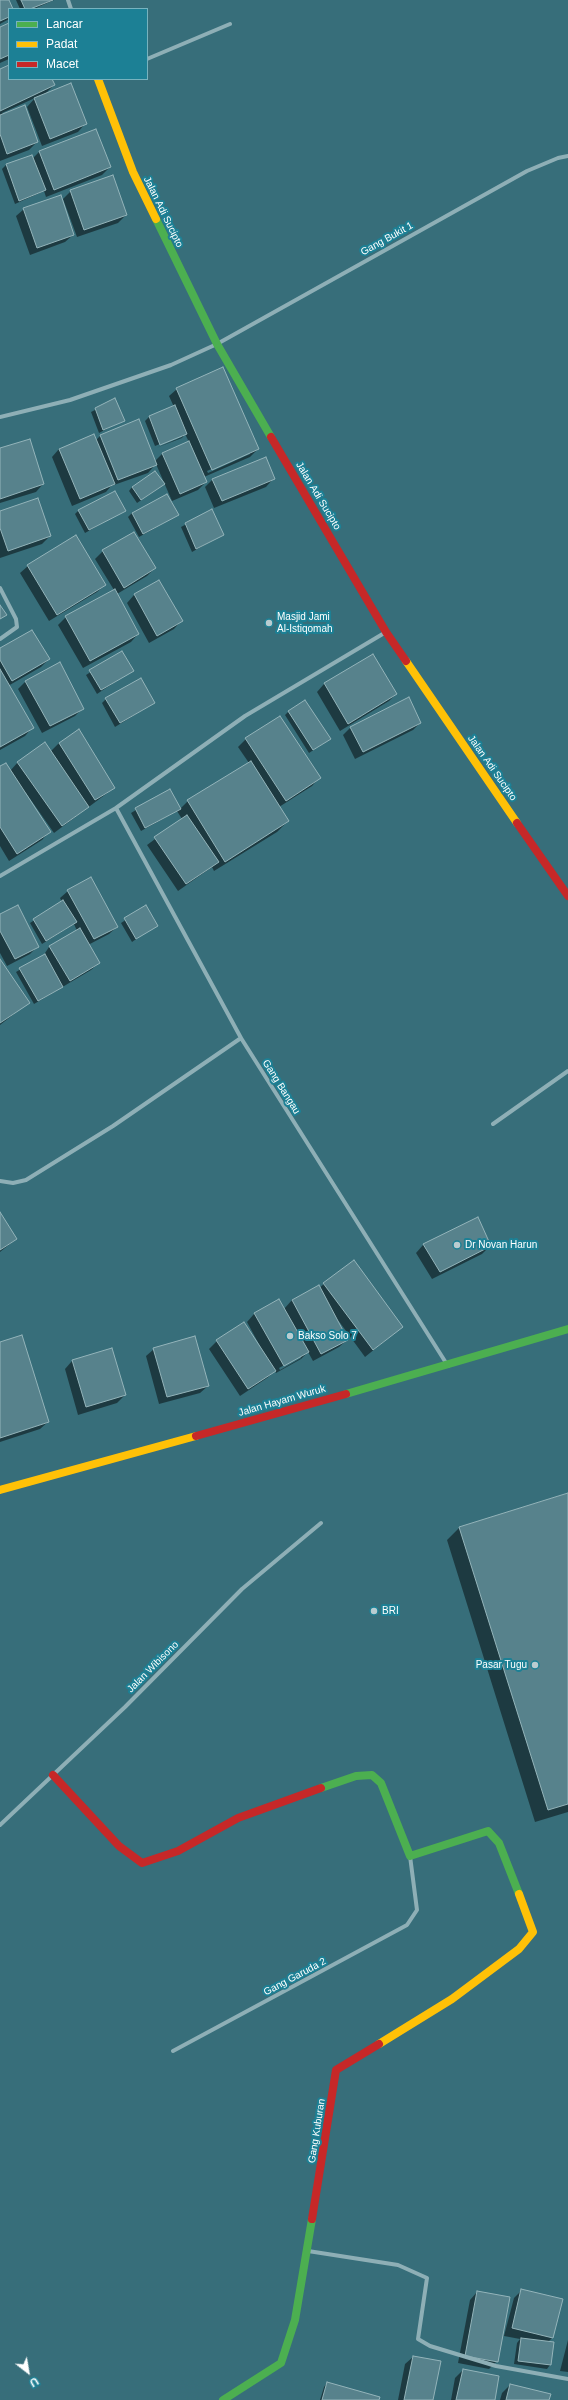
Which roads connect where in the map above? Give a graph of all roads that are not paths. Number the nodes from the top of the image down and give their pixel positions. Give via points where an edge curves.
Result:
1 (230, 24) dead end
2 (148, 59) edge
3 (99, 80) edge
4 (568, 156) edge
5 (217, 344) junction
6 (0, 417) edge
7 (0, 588) edge
8 (386, 632) junction
9 (0, 639) edge
10 (116, 808) junction
11 (0, 876) edge
12 (568, 896) edge
13 (240, 1038) junction
14 (568, 1071) edge
15 (493, 1124) dead end
16 (0, 1181) edge
17 (568, 1329) edge
18 (448, 1366) junction
19 (0, 1490) edge
20 (321, 1523) dead end
21 (53, 1775) junction
22 (0, 1825) edge
23 (410, 1856) junction
24 (174, 2051) dead end
25 (308, 2251) junction
26 (568, 2379) edge
27 (223, 2400) edge

1 - 2 street
3 - 5 street, Jalan Adi Sucipto via 133,172
4 - 5 street, Gang Bukit 1 via 527,170
5 - 6 street, Gang Bukit 1 via 171,365 70,400
5 - 8 street, Jalan Adi Sucipto
7 - 9 street via 16,618 17,627
8 - 10 street via 245,716
8 - 12 street, Jalan Adi Sucipto
10 - 11 street
10 - 13 street, Gang Bangau
13 - 16 street via 113,1126 26,1180 13,1183
13 - 18 street, Gang Bangau
14 - 15 street
17 - 18 street, Jalan Hayam Wuruk
18 - 19 street, Jalan Hayam Wuruk
20 - 21 street, Jalan Wibisono via 242,1588 125,1707
21 - 22 street, Jalan Wibisono
21 - 23 street via 119,1846 142,1863 178,1850 238,1818 356,1776 372,1775 381,1783
23 - 24 street, Gang Garuda 2 via 417,1910 407,1925
23 - 25 street, Gang Kuburan via 488,1831 499,1843 533,1932 519,1949 452,1999 336,2070
25 - 26 street via 398,2265 427,2278 418,2339 430,2346 496,2366
25 - 27 street, Gang Kuburan via 295,2320 281,2363

